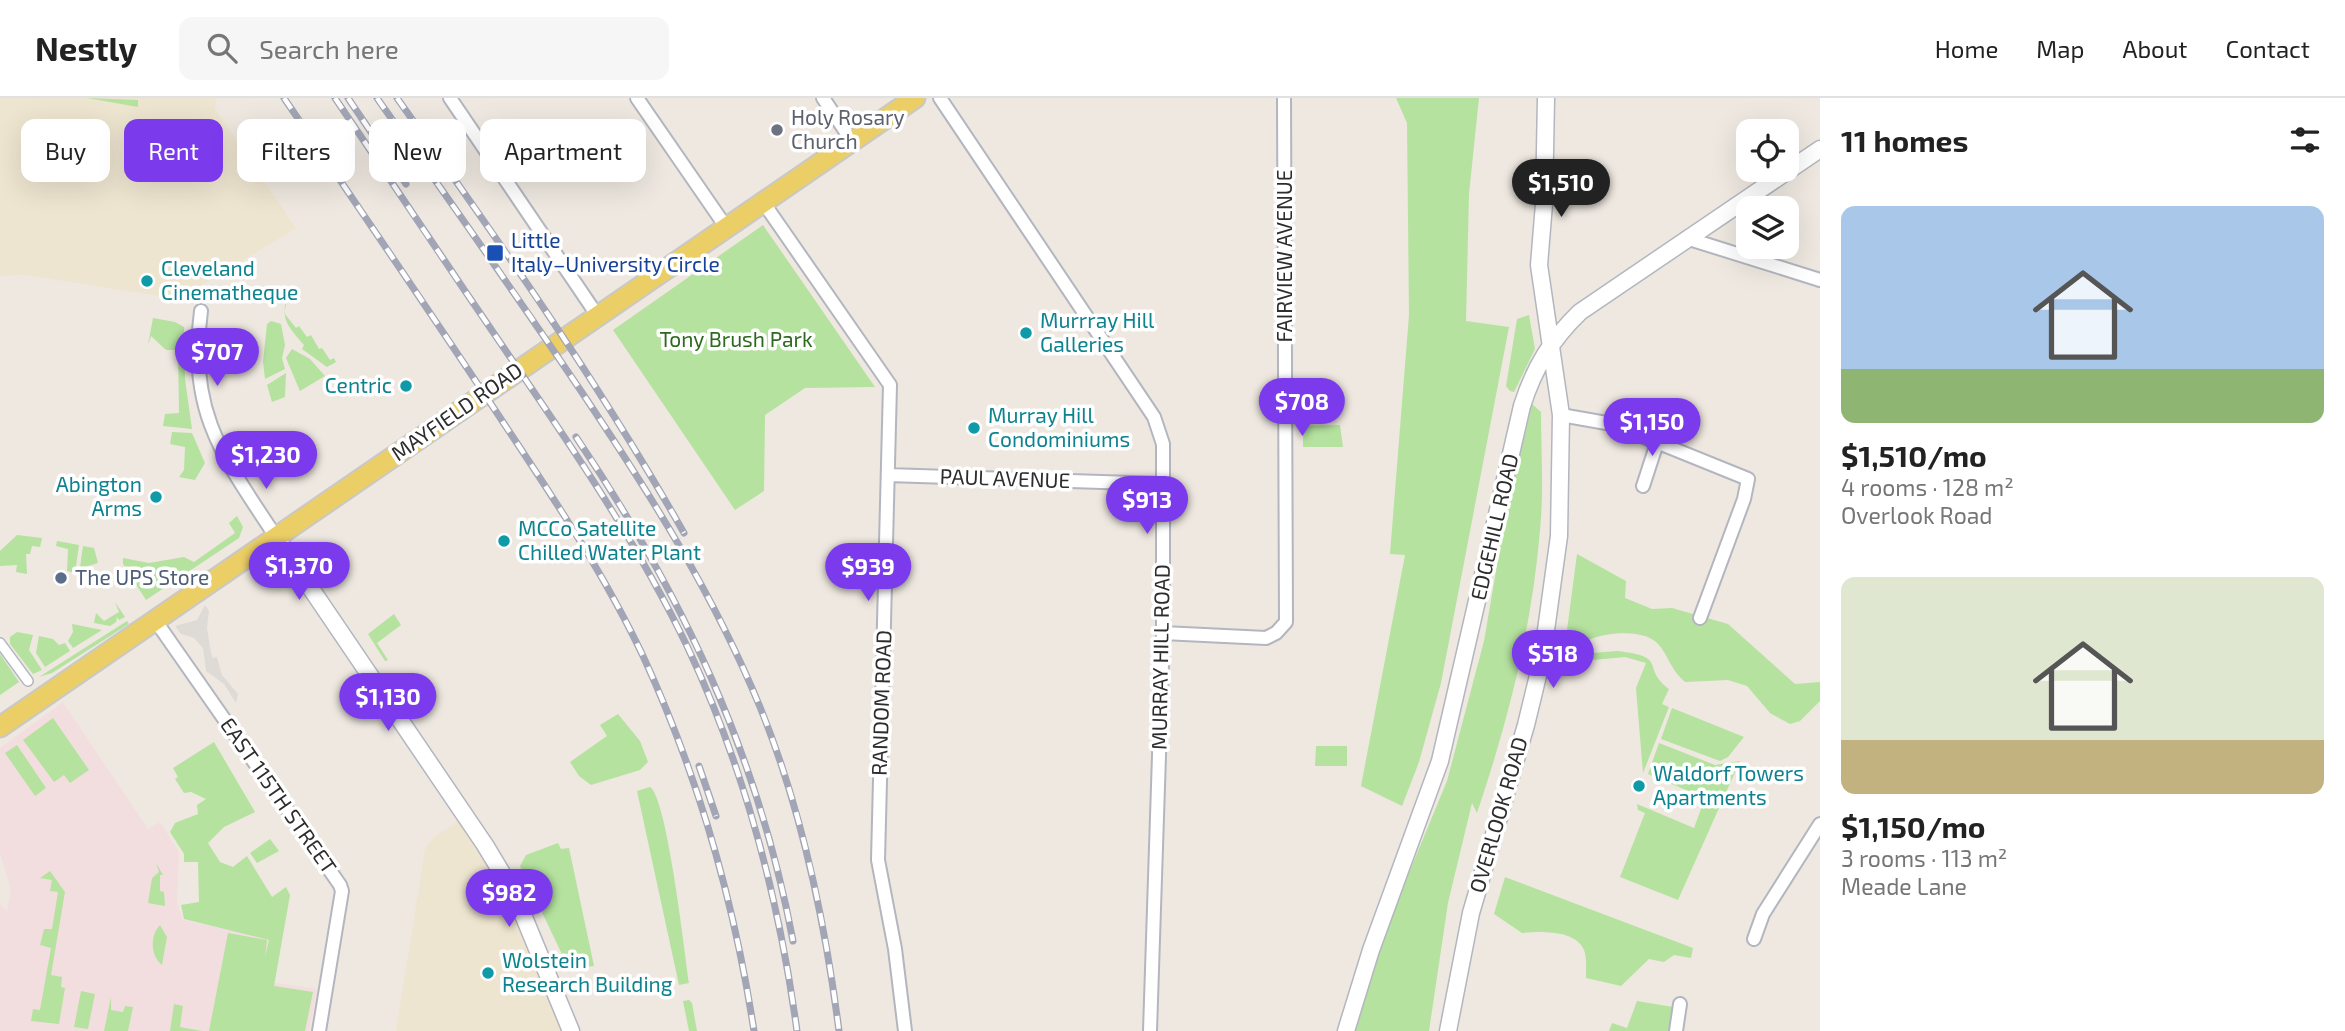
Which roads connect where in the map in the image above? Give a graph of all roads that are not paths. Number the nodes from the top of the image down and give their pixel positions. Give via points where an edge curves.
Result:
1 (450, 98) edge
2 (637, 98) edge
3 (823, 98) edge
4 (915, 98) edge
5 (940, 98) edge
6 (1284, 98) edge
7 (1546, 98) edge
8 (852, 141) junction
9 (1820, 149) edge
10 (763, 202) junction
11 (726, 227) junction
12 (1686, 238) junction
13 (1820, 279) edge
14 (201, 311) dead end
15 (597, 316) junction
16 (1551, 342) junction
17 (1561, 415) junction
18 (1657, 443) junction
19 (888, 475) junction
20 (1164, 484) junction
21 (1643, 486) dead end
22 (276, 537) junction
23 (1700, 618) dead end
24 (155, 620) junction
25 (1163, 633) junction
26 (0, 643) edge
27 (28, 681) dead end
28 (0, 727) edge
29 (1820, 824) edge
30 (1754, 939) dead end
31 (1680, 1004) dead end
32 (318, 1031) edge
33 (571, 1031) edge
34 (905, 1031) edge
35 (1150, 1031) edge
36 (1346, 1031) edge
37 (1448, 1031) edge
38 (1676, 1031) edge

1 - 15 street
2 - 11 street
3 - 8 street
4 - 8 main road, MAYFIELD ROAD
5 - 20 street, MURRAY HILL ROAD via 1154,417 1163,444
6 - 25 street, FAIRVIEW AVENUE via 1286,622 1266,638
7 - 16 street, OVERLOOK ROAD via 1539,265
8 - 10 main road, MAYFIELD ROAD
9 - 12 street, EDGEHILL ROAD
10 - 11 main road, MAYFIELD ROAD
10 - 19 street, RANDOM ROAD via 889,382
11 - 15 main road, MAYFIELD ROAD
12 - 13 street
12 - 16 street, EDGEHILL ROAD via 1580,312
14 - 22 street via 200,385 211,431
15 - 22 main road, MAYFIELD ROAD
16 - 17 street, OVERLOOK ROAD
16 - 36 street, EDGEHILL ROAD via 1522,406 1440,761
17 - 18 street via 1612,424
17 - 37 street, OVERLOOK ROAD via 1559,536 1547,637 1471,913
18 - 21 street
18 - 23 street via 1748,479
19 - 20 street, PAUL AVENUE
19 - 34 street, RANDOM ROAD via 878,860
20 - 25 street, MURRAY HILL ROAD
22 - 24 main road, MAYFIELD ROAD
22 - 33 street via 493,857 514,893
24 - 28 main road, MAYFIELD ROAD
24 - 32 street, EAST 115TH STREET via 340,885
25 - 35 street, MURRAY HILL ROAD
26 - 27 street
29 - 30 street via 1763,914
31 - 38 street

